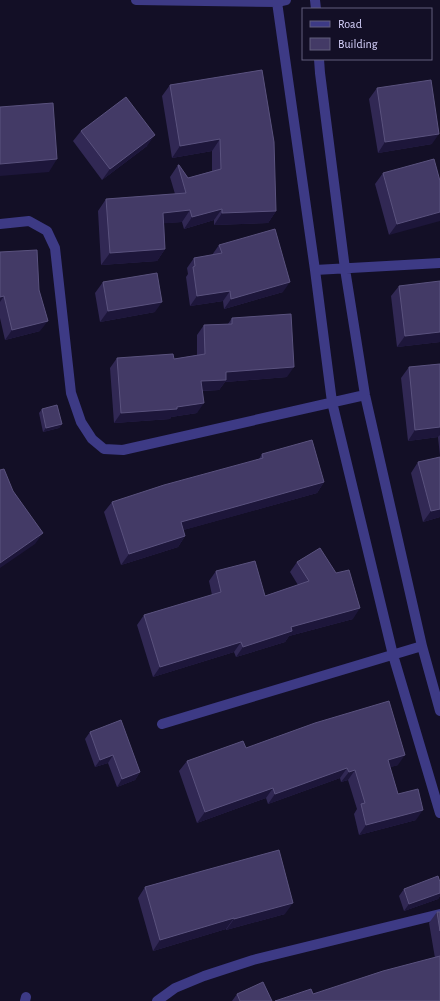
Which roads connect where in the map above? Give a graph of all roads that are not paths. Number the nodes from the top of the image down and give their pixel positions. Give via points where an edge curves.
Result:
1 (136, 0) edge
2 (281, 1) edge
3 (319, 60) edge
4 (0, 224) edge
5 (440, 263) edge
6 (345, 269) junction
7 (315, 270) junction
8 (365, 395) junction
9 (332, 402) junction
10 (422, 646) junction
11 (393, 655) junction
12 (440, 711) edge
13 (162, 724) dead end
14 (440, 813) edge
15 (440, 914) edge
16 (157, 1001) edge

1 - 2 street
2 - 7 street
3 - 6 street
4 - 9 street via 29,221 47,231 56,248 72,393 81,422 92,439 104,449 123,450
5 - 6 street
6 - 7 street
6 - 8 street
7 - 9 street
8 - 9 street
8 - 10 street
9 - 11 street
10 - 11 street
10 - 12 street
11 - 13 street
11 - 14 street
15 - 16 street via 253,960 175,988

